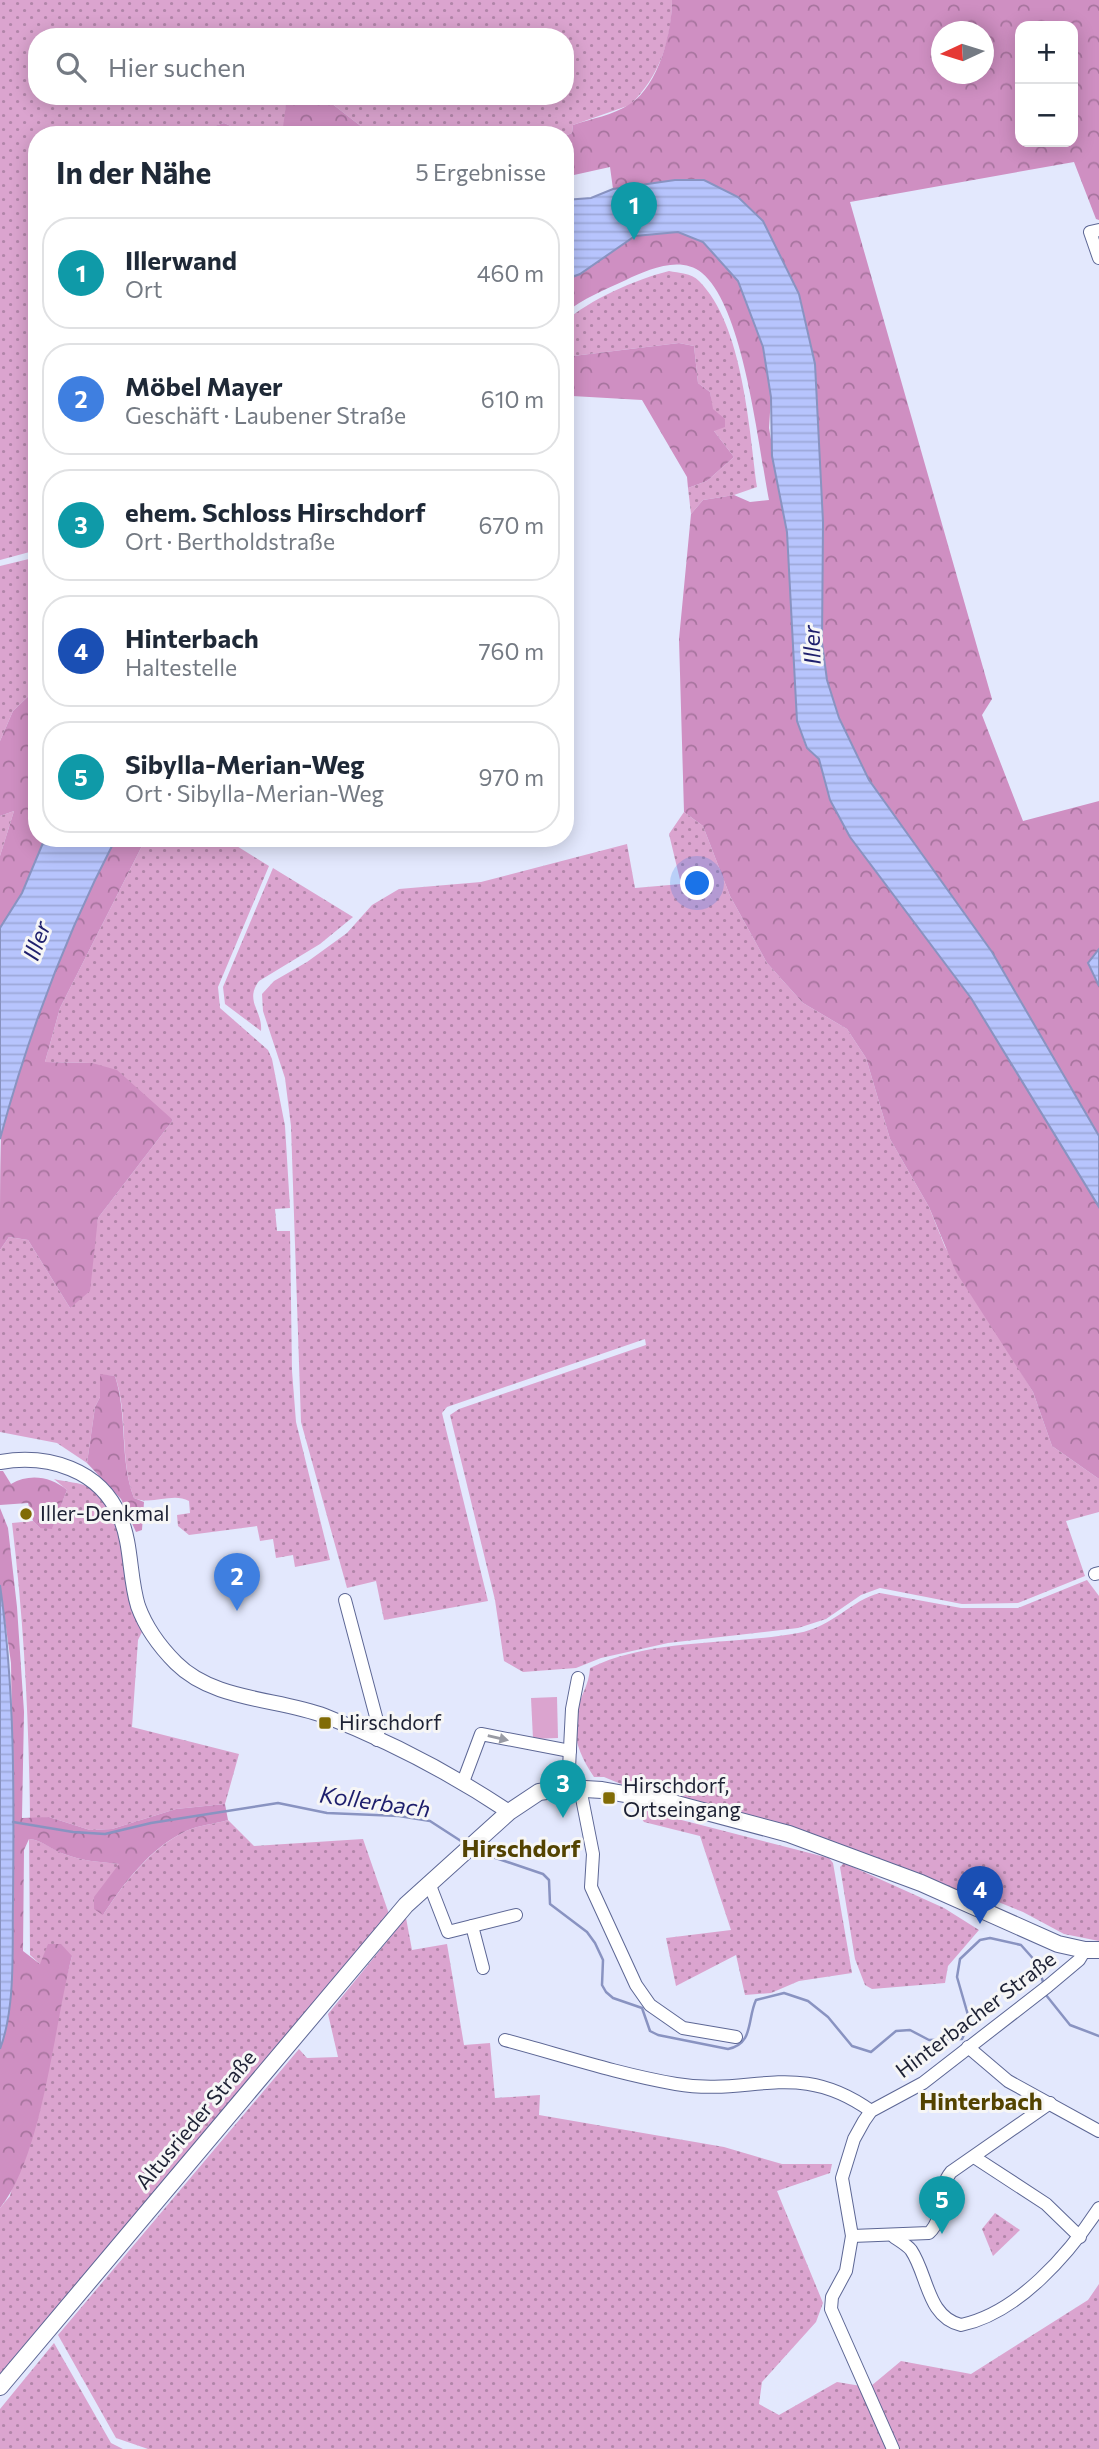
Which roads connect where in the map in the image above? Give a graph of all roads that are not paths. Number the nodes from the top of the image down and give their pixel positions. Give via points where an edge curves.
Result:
1 (1099, 230) edge
2 (1099, 258) edge
3 (1, 1462) edge
4 (345, 1600) dead end
5 (578, 1678) dead end
6 (377, 1740) junction
7 (570, 1751) junction
8 (463, 1782) junction
9 (574, 1788) junction
10 (509, 1812) junction
11 (429, 1883) junction
12 (516, 1915) dead end
13 (472, 1926) junction
14 (1092, 1950) edge
15 (482, 1968) dead end
16 (736, 2037) dead end
17 (505, 2040) dead end
18 (968, 2047) junction
19 (1050, 2103) junction
20 (871, 2111) junction
21 (1099, 2131) edge
22 (974, 2157) junction
23 (1099, 2208) edge
24 (852, 2236) junction
25 (918, 2236) junction
26 (894, 2237) junction
27 (1080, 2237) junction
28 (912, 2251) junction
29 (0, 2387) edge
30 (892, 2449) edge

1 - 2 street via 1090,232
3 - 6 street via 31,1459 66,1466 103,1492 121,1518 134,1593 146,1624 192,1676 228,1692 316,1713
4 - 6 street via 379,1728
5 - 7 street via 573,1690
6 - 8 street
8 -> 7 street via 481,1734
7 - 9 street
8 - 10 street
9 - 10 main road, Altusrieder Straße via 539,1793
9 - 14 main road, Altusrieder Straße via 669,1802 789,1834 920,1883 1058,1944
9 - 16 street via 593,1854 590,1887 636,1985 650,2006 683,2028
10 - 11 main road, Altusrieder Straße
11 - 13 street via 448,1932
11 - 29 main road, Altusrieder Straße via 329,1994
12 - 13 street
13 - 15 street
14 - 18 street, Hinterbacher Straße
17 - 20 street via 677,2084 804,2081 856,2100
18 - 19 street via 989,2068
18 - 20 street, Hinterbacher Straße via 923,2083
19 - 21 street
19 - 22 street
20 - 24 street via 854,2139 842,2178
22 - 25 street via 946,2178 937,2224 929,2234
22 - 27 street via 1046,2204
23 - 27 street
24 - 26 street
24 - 30 street via 846,2271 831,2309
25 - 26 street
25 - 28 street
26 - 28 street
27 - 28 street via 1033,2285 961,2325 945,2319 938,2309

